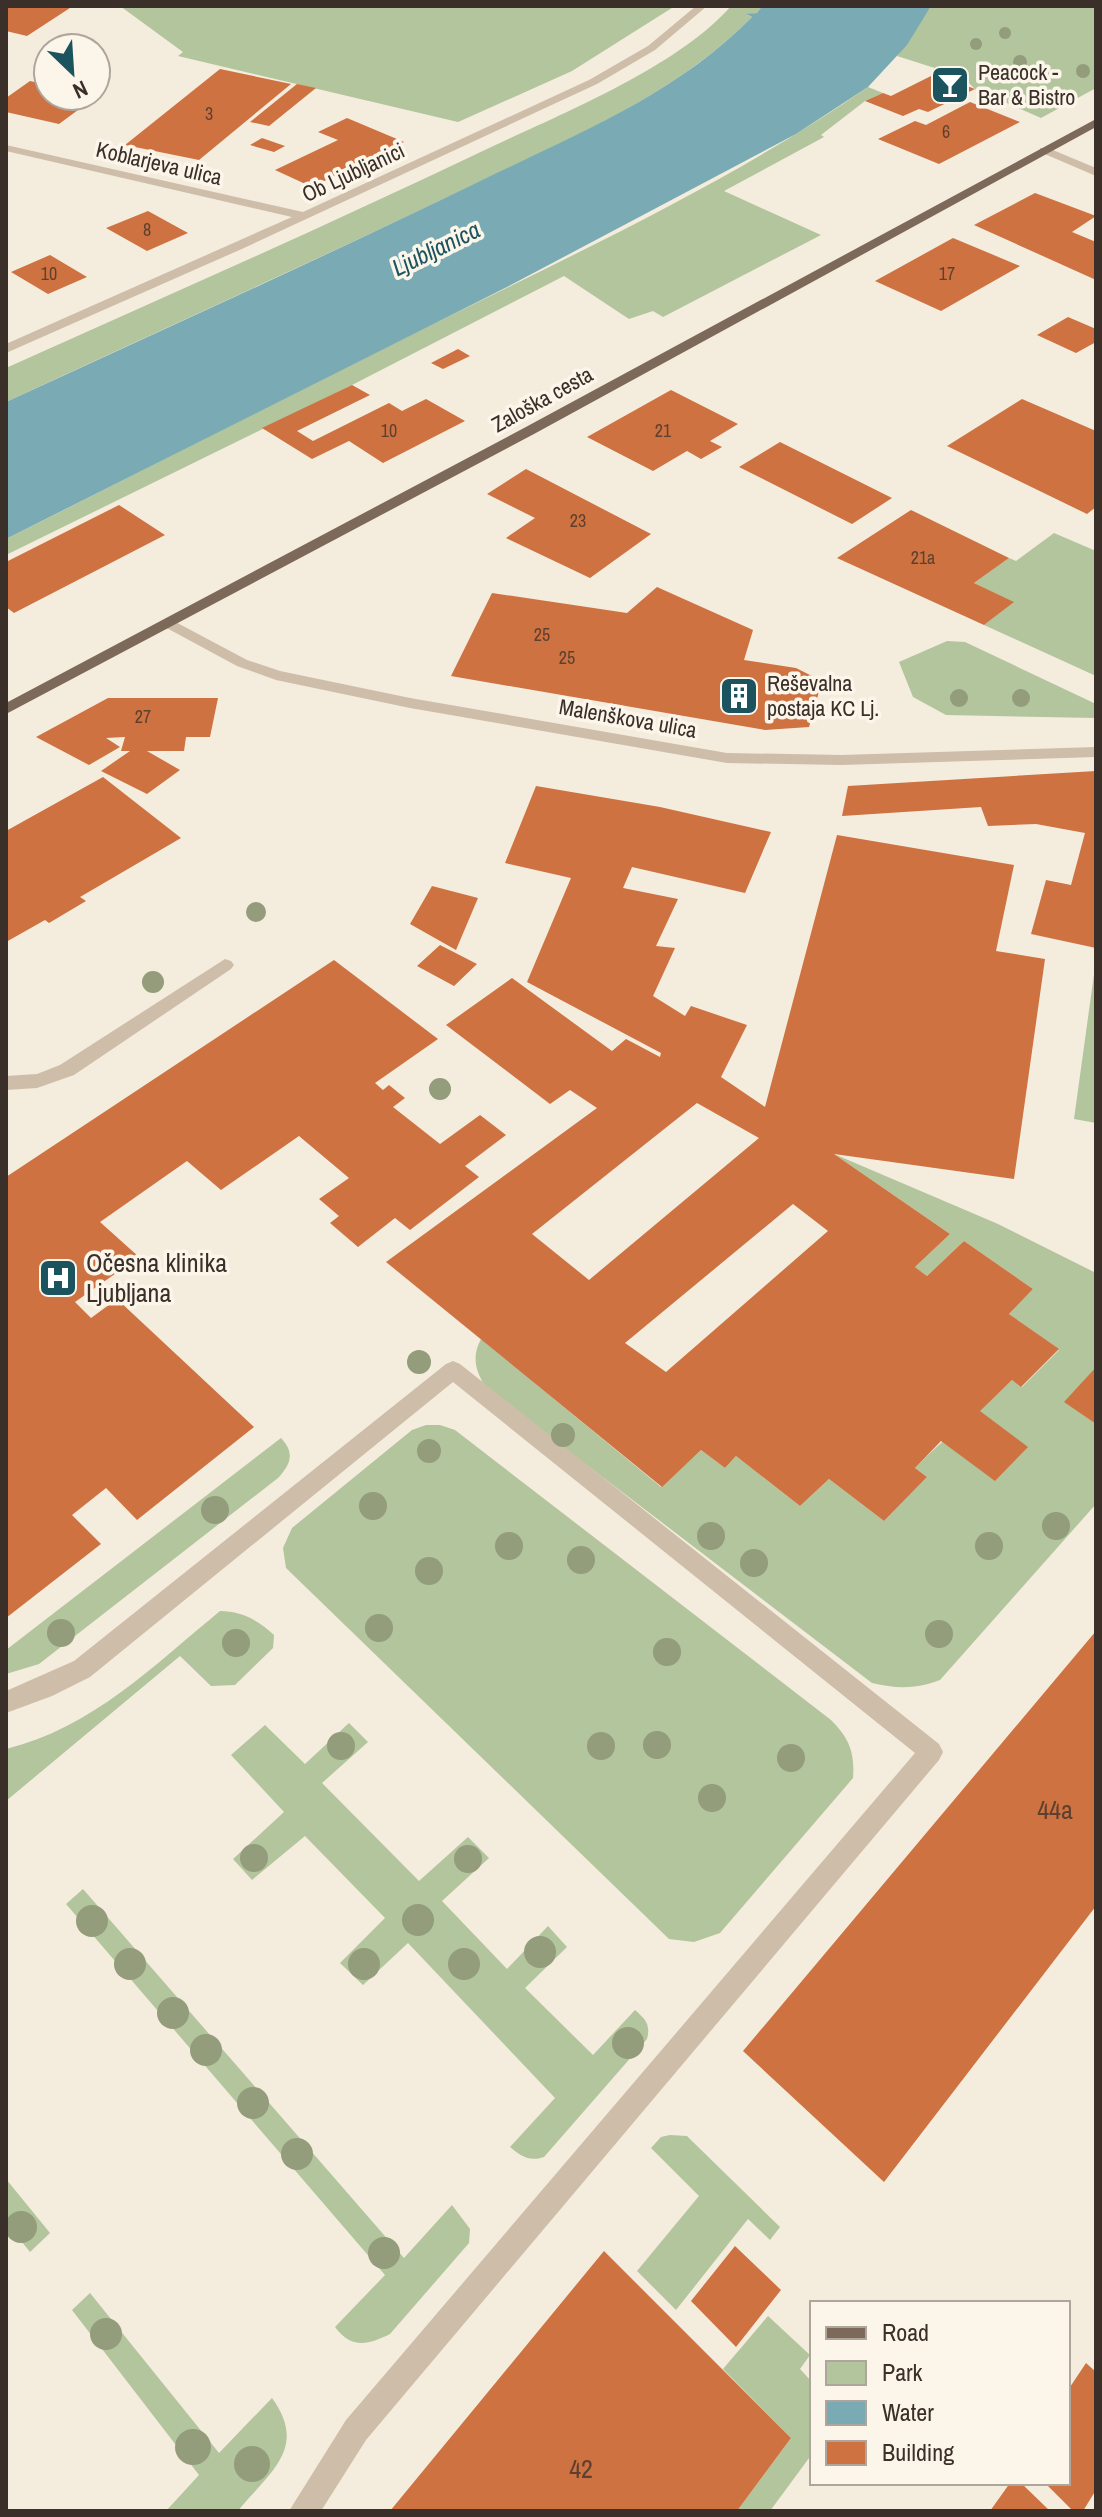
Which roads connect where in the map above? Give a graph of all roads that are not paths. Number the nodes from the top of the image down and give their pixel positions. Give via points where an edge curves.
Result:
1 (702, 6) edge
2 (1096, 122) edge
3 (6, 148) edge
4 (1044, 150) junction
5 (1096, 172) edge
6 (304, 216) junction
7 (6, 349) edge
8 (168, 623) junction
9 (6, 709) edge
10 (1096, 752) edge
11 (225, 965) dead end
12 (6, 1083) edge
13 (6, 1702) edge
14 (304, 2511) edge

1 - 6 street, Ob Ljubljanici via 676,30 591,82
2 - 4 main road, Zaloška cesta
3 - 6 street, Koblarjeva ulica
4 - 5 street
4 - 8 main road, Zaloška cesta
6 - 7 street, Ob Ljubljanici
8 - 9 main road, Zaloška cesta
8 - 10 street, Malenškova ulica via 276,675 727,758
11 - 12 street via 67,1070 46,1080
13 - 14 street via 82,1669 453,1370 931,1752 356,2430

